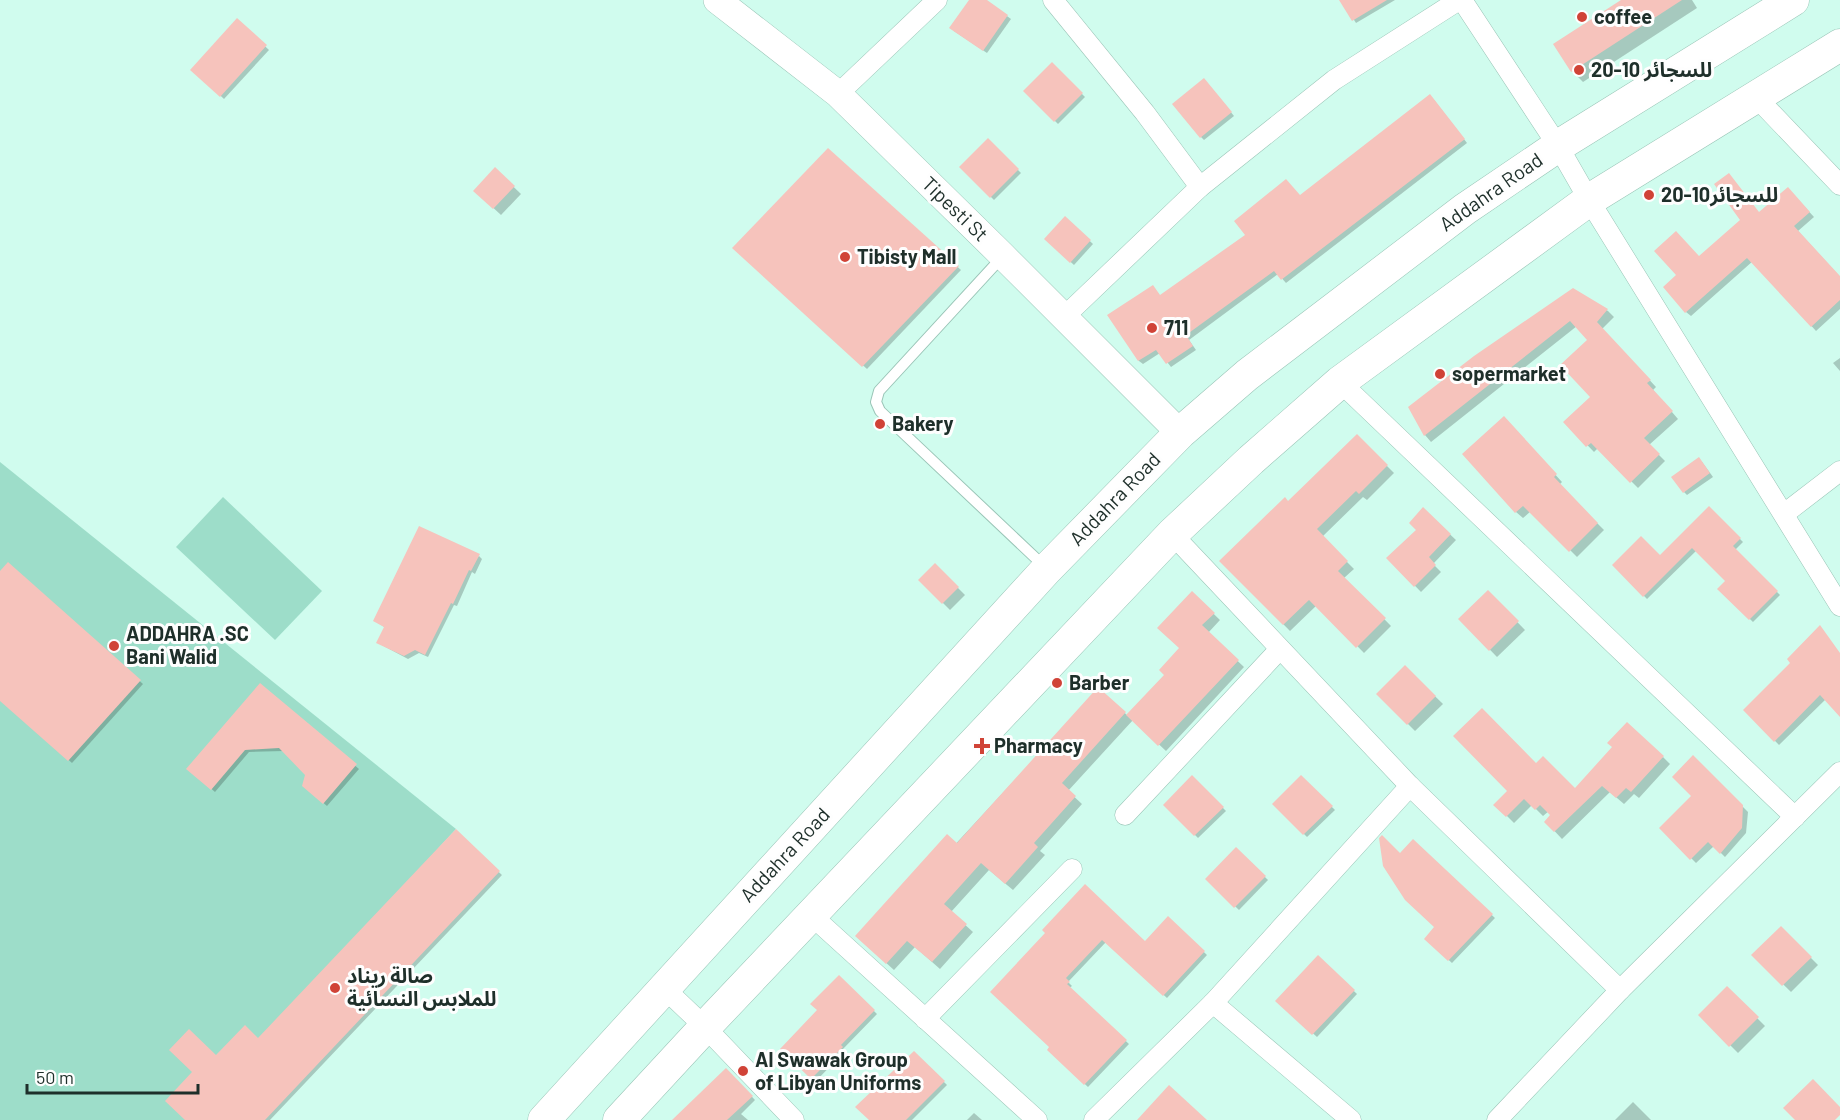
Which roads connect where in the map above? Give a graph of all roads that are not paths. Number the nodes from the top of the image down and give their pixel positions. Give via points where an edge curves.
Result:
1 (717, 0) edge
2 (937, 0) edge
3 (1053, 0) edge
4 (1461, 0) edge
5 (1793, 0) edge
6 (1840, 45) edge
7 (838, 94) junction
8 (1756, 97) junction
9 (1558, 146) junction
10 (1840, 185) edge
11 (1200, 186) junction
12 (1589, 200) junction
13 (1004, 256) junction
14 (1064, 317) junction
15 (1340, 382) junction
16 (1180, 433) junction
17 (1840, 471) edge
18 (1784, 514) junction
19 (1172, 534) junction
20 (1047, 569) junction
21 (1840, 606) edge
22 (1279, 650) junction
23 (1840, 772) edge
24 (1410, 786) junction
25 (1125, 814) dead end
26 (1795, 817) junction
27 (1072, 869) dead end
28 (811, 915) junction
29 (663, 988) junction
30 (1620, 990) junction
31 (1214, 1004) junction
32 (925, 1019) junction
33 (705, 1027) junction
34 (543, 1120) edge
35 (620, 1120) edge
36 (794, 1120) edge
37 (1037, 1120) edge
38 (1094, 1120) edge
39 (1351, 1120) edge
40 (1497, 1120) edge

1 - 7 main road, Tipesti St
2 - 7 street
3 - 11 street
4 - 9 street
4 - 11 street via 1334,80
5 - 9 main road, Addahra Road
6 - 8 main road
7 - 13 main road, Tipesti St
8 - 10 street
8 - 12 main road
9 - 12 street
9 - 16 main road, Addahra Road via 1464,209 1318,319
11 - 14 street
12 - 15 main road
12 - 18 street
13 - 14 main road, Tipesti St
13 - 20 lane via 879,391 876,402 880,411
14 - 16 main road, Tipesti St
15 - 19 main road
15 - 26 street
16 - 20 main road, Addahra Road
17 - 18 street
18 - 21 street
19 - 22 street
19 - 28 main road
20 - 29 main road, Addahra Road
22 - 24 street
22 - 25 street
23 - 26 street
24 - 30 street
24 - 31 street
26 - 30 street
27 - 32 street
28 - 32 street
28 - 33 main road
29 - 33 street
29 - 34 main road, Addahra Road
30 - 40 street
31 - 38 street
31 - 39 street
32 - 37 street
33 - 35 main road
33 - 36 street

